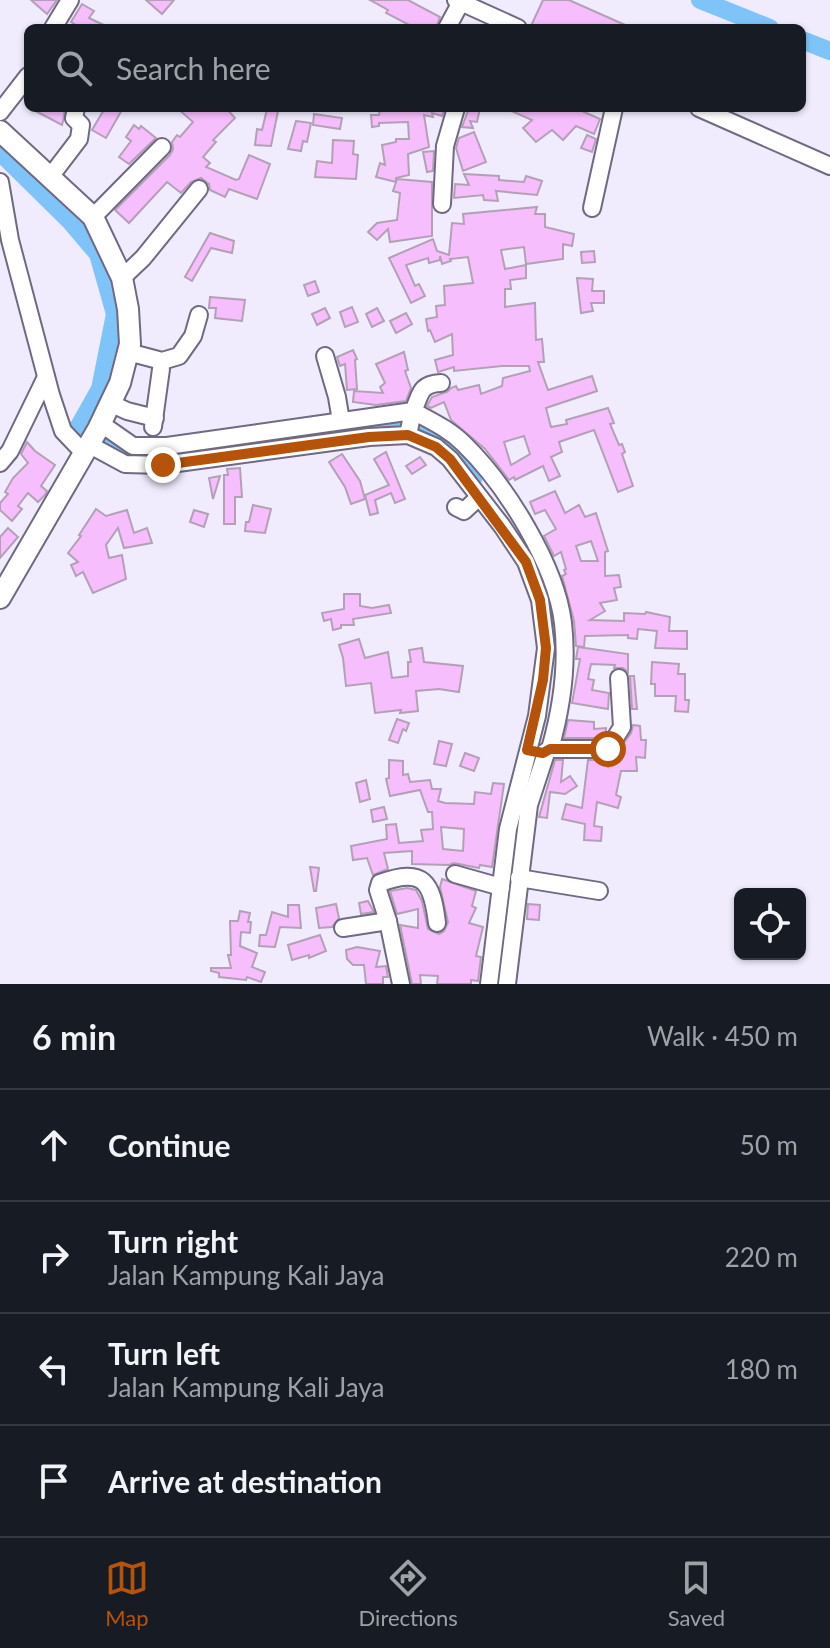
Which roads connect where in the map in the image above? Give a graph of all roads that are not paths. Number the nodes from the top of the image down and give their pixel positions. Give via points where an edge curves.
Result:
1 (70, 0) edge
2 (458, 1) edge
3 (480, 20) edge
4 (55, 24) edge
5 (449, 24) edge
6 (24, 81) edge
7 (0, 112) edge
8 (75, 112) edge
9 (455, 112) edge
10 (613, 112) edge
11 (708, 112) edge
12 (2, 136) edge
13 (162, 147) dead end
14 (830, 166) edge
15 (50, 177) junction
16 (0, 182) edge
17 (199, 189) dead end
18 (442, 204) dead end
19 (592, 208) dead end
20 (93, 217) junction
21 (122, 278) junction
22 (199, 315) dead end
23 (128, 354) junction
24 (325, 356) dead end
25 (46, 377) junction
26 (441, 383) dead end
27 (110, 403) junction
28 (341, 421) junction
29 (410, 424) junction
30 (92, 438) junction
31 (0, 463) edge
32 (478, 498) junction
33 (456, 507) dead end
34 (0, 598) edge
35 (619, 678) dead end
36 (539, 751) junction
37 (455, 874) dead end
38 (519, 878) junction
39 (501, 887) junction
40 (599, 891) dead end
41 (388, 921) junction
42 (437, 923) dead end
43 (343, 928) dead end
44 (401, 984) edge
45 (489, 984) edge
46 (507, 984) edge

1 - 4 street
2 - 3 street
2 - 5 street
6 - 7 street
8 - 15 street via 79,139
9 - 18 street via 445,146
10 - 19 street
11 - 14 street
12 - 15 main road
13 - 20 street
15 - 20 main road
16 - 25 street
17 - 21 street
20 - 21 main road
21 - 23 main road
22 - 23 street via 179,356 162,361
23 - 27 main road
23 - 27 street via 168,373 154,422
24 - 28 street
25 - 30 street via 63,431
25 - 31 street
26 - 29 street via 419,393
27 - 30 main road
28 - 29 street
28 - 30 street via 144,447
29 - 30 street via 369,437 163,465 125,464
29 - 32 street via 450,459
29 - 36 street via 442,426 464,444 512,504 553,578 565,664 561,710
30 - 34 main road
32 - 33 street via 464,511
32 - 36 street via 526,562 540,600 546,648 537,716
35 - 36 street via 622,727 608,749
36 - 38 street
36 - 39 street via 508,829
37 - 39 street
38 - 40 street
38 - 46 street
39 - 45 street
41 - 42 street via 380,883 414,876 433,893
41 - 43 street
41 - 44 street

